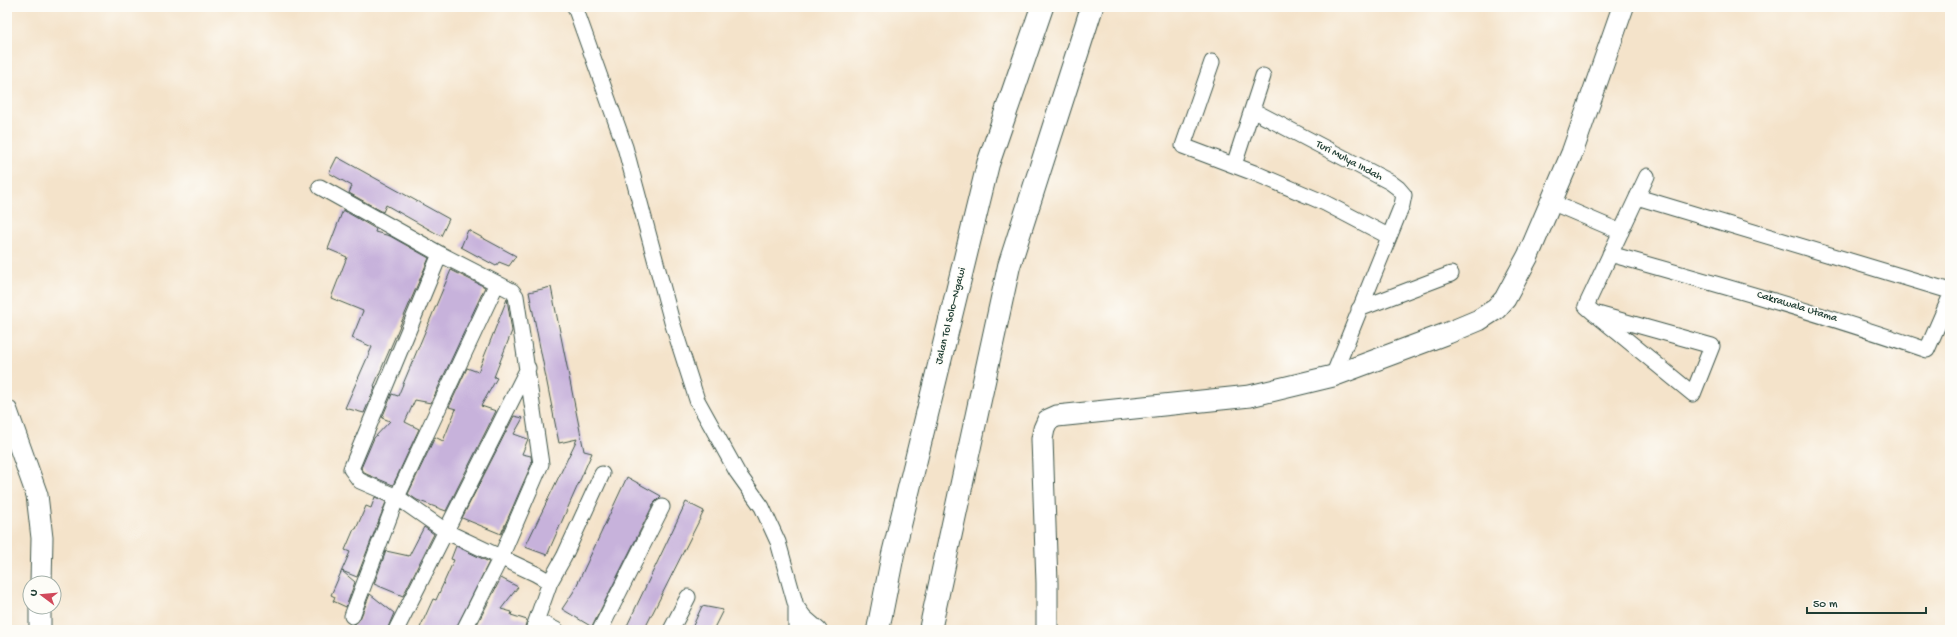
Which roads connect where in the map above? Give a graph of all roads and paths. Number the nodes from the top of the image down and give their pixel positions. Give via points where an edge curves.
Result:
1 (575, 7) edge
2 (1042, 7) edge
3 (1092, 7) edge
4 (1623, 7) edge
5 (1212, 62) dead end
6 (1263, 76) dead end
7 (1252, 110) junction
8 (1234, 165) junction
9 (1647, 176) dead end
10 (320, 188) dead end
11 (1637, 197) junction
12 (1551, 202) junction
13 (1621, 232) junction
14 (1388, 236) junction
15 (440, 254) junction
16 (1610, 254) junction
17 (1451, 274) dead end
18 (497, 283) junction
19 (1950, 291) edge
20 (1950, 297) edge
21 (1359, 309) junction
22 (1594, 313) junction
23 (528, 368) junction
24 (1333, 376) junction
25 (7, 411) edge
26 (602, 474) dead end
27 (397, 497) junction
28 (662, 507) dead end
29 (447, 532) junction
30 (501, 557) junction
31 (41, 575) edge
32 (550, 582) junction
33 (688, 597) dead end
34 (796, 606) junction
35 (40, 615) edge
36 (352, 616) dead end
37 (536, 626) edge
38 (818, 629) edge
39 (40, 630) edge
40 (396, 630) edge
41 (464, 630) edge
42 (556, 630) edge
43 (600, 630) edge
44 (672, 630) edge
45 (796, 630) edge
46 (878, 630) edge
47 (930, 630) edge
48 (1046, 630) edge

1 - 34 street via 626,147 672,322 697,400 737,472 762,507 778,542
2 - 46 highway, Jalan Tol Solo–Ngawi via 988,164 893,554
3 - 47 highway via 1009,266
4 - 12 street via 1572,153
5 - 8 street via 1184,146
6 - 7 street
7 - 8 street
7 - 14 street, Turi Mulya Indah via 1398,188 1404,195 1402,205
8 - 14 street via 1325,203
9 - 11 street
10 - 15 street
11 - 13 street
11 - 19 street
12 - 13 street
12 - 24 street via 1525,262 1505,299 1496,309 1479,320 1448,333
13 - 16 street
14 - 21 street, Turi Mulya Indah
15 - 18 street
15 - 27 street via 351,469 360,481
16 - 20 street, Cakrawala Utama via 1758,295 1927,350
16 - 22 street via 1586,306
17 - 21 street
18 - 23 street via 516,296
18 - 27 street
21 - 24 street, Turi Mulya Indah
22 - 22 street via 1605,322 1693,394 1712,346
23 - 29 street
23 - 30 street via 540,464
24 - 48 street via 1250,396 1095,411 1057,416 1048,420 1042,439
25 - 31 street via 37,495 42,538
26 - 32 street
27 - 29 street
27 - 36 street
28 - 43 street
29 - 30 street
29 - 40 street
30 - 32 street
30 - 41 street
32 - 37 street
33 - 44 street
34 - 38 street
34 - 45 street
35 - 39 street
37 - 42 street

